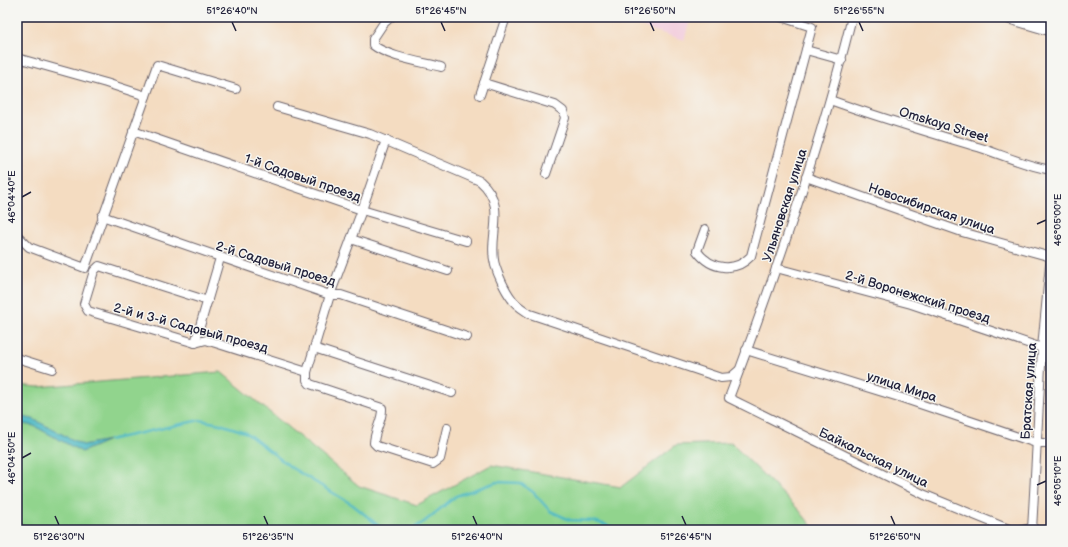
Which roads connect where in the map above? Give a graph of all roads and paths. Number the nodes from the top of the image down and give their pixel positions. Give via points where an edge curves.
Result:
1 (391, 17) edge
2 (506, 17) edge
3 (781, 17) edge
4 (852, 17) edge
5 (1010, 17) edge
6 (1051, 29) edge
7 (806, 50) junction
8 (17, 58) edge
9 (842, 60) junction
10 (441, 67) dead end
11 (484, 83) junction
12 (236, 89) dead end
13 (480, 95) dead end
14 (146, 96) junction
15 (830, 100) junction
16 (277, 107) dead end
17 (133, 131) junction
18 (386, 140) junction
19 (1051, 170) edge
20 (546, 174) dead end
21 (806, 177) junction
22 (362, 210) junction
23 (102, 216) junction
24 (705, 230) dead end
25 (17, 235) edge
26 (351, 239) junction
27 (466, 241) dead end
28 (1051, 254) edge
29 (1051, 257) edge
30 (220, 258) junction
31 (776, 268) junction
32 (448, 271) dead end
33 (330, 295) junction
34 (208, 301) junction
35 (467, 337) dead end
36 (195, 343) junction
37 (314, 348) junction
38 (1042, 348) junction
39 (1051, 348) edge
40 (746, 350) junction
41 (17, 358) edge
42 (52, 369) dead end
43 (740, 369) junction
44 (307, 372) junction
45 (452, 393) dead end
46 (729, 398) joint
47 (447, 428) dead end
48 (1036, 443) junction
49 (1051, 443) edge
50 (1032, 529) edge
51 (1011, 530) edge
52 (1023, 530) edge

1 - 10 street via 373,39 373,44 378,49
2 - 11 street
3 - 7 street via 812,27
4 - 9 street, Ульяновская улица
5 - 6 main road
7 - 9 street
7 - 24 street via 751,256 744,264 736,267 720,266 704,260 697,251
8 - 14 street
9 - 15 street, Ульяновская улица
11 - 13 street
11 - 20 street via 554,105 563,111 565,118
12 - 14 street via 157,65
14 - 17 street
15 - 19 street, Omskaya Street via 1031,167
15 - 21 street, Ульяновская улица
16 - 18 street
17 - 22 street, 1-й Садовый проезд
17 - 23 street
18 - 22 street
18 - 43 street via 470,175 487,187 496,215 495,264 512,299 530,314 721,378 731,377
21 - 29 street, Новосибирская улица via 962,232
21 - 31 street, Ульяновская улица
22 - 26 street
22 - 27 street, 1-й Садовый проезд
23 - 25 street via 85,268 29,247
23 - 30 street, 2-й Садовый проезд
26 - 32 street
26 - 33 street
28 - 29 street, Братская улица
29 - 38 street, Братская улица
30 - 33 street, 2-й Садовый проезд
30 - 34 street
31 - 38 street, 2-й Воронежский проезд via 911,304
31 - 40 street, Ульяновская улица
33 - 35 street, 2-й Садовый проезд via 341,295
33 - 37 street
34 - 36 street
34 - 36 street, 2-й и 3-й Садовый проезд via 99,266 94,271 84,304 88,311
36 - 44 street, 2-й и 3-й Садовый проезд via 206,340
37 - 44 street
37 - 45 street
38 - 39 street, 2-й Воронежский проезд
38 - 48 street, Братская улица
40 - 43 street, Ульяновская улица
40 - 48 street, улица Мира
41 - 42 street
43 - 46 street, Ульяновская улица
44 - 47 street via 310,384 382,408 374,438 377,446 433,464 440,459
46 - 51 street, Байкальская улица via 926,495
48 - 49 street, улица Мира
48 - 50 street, Братская улица
50 - 52 street

